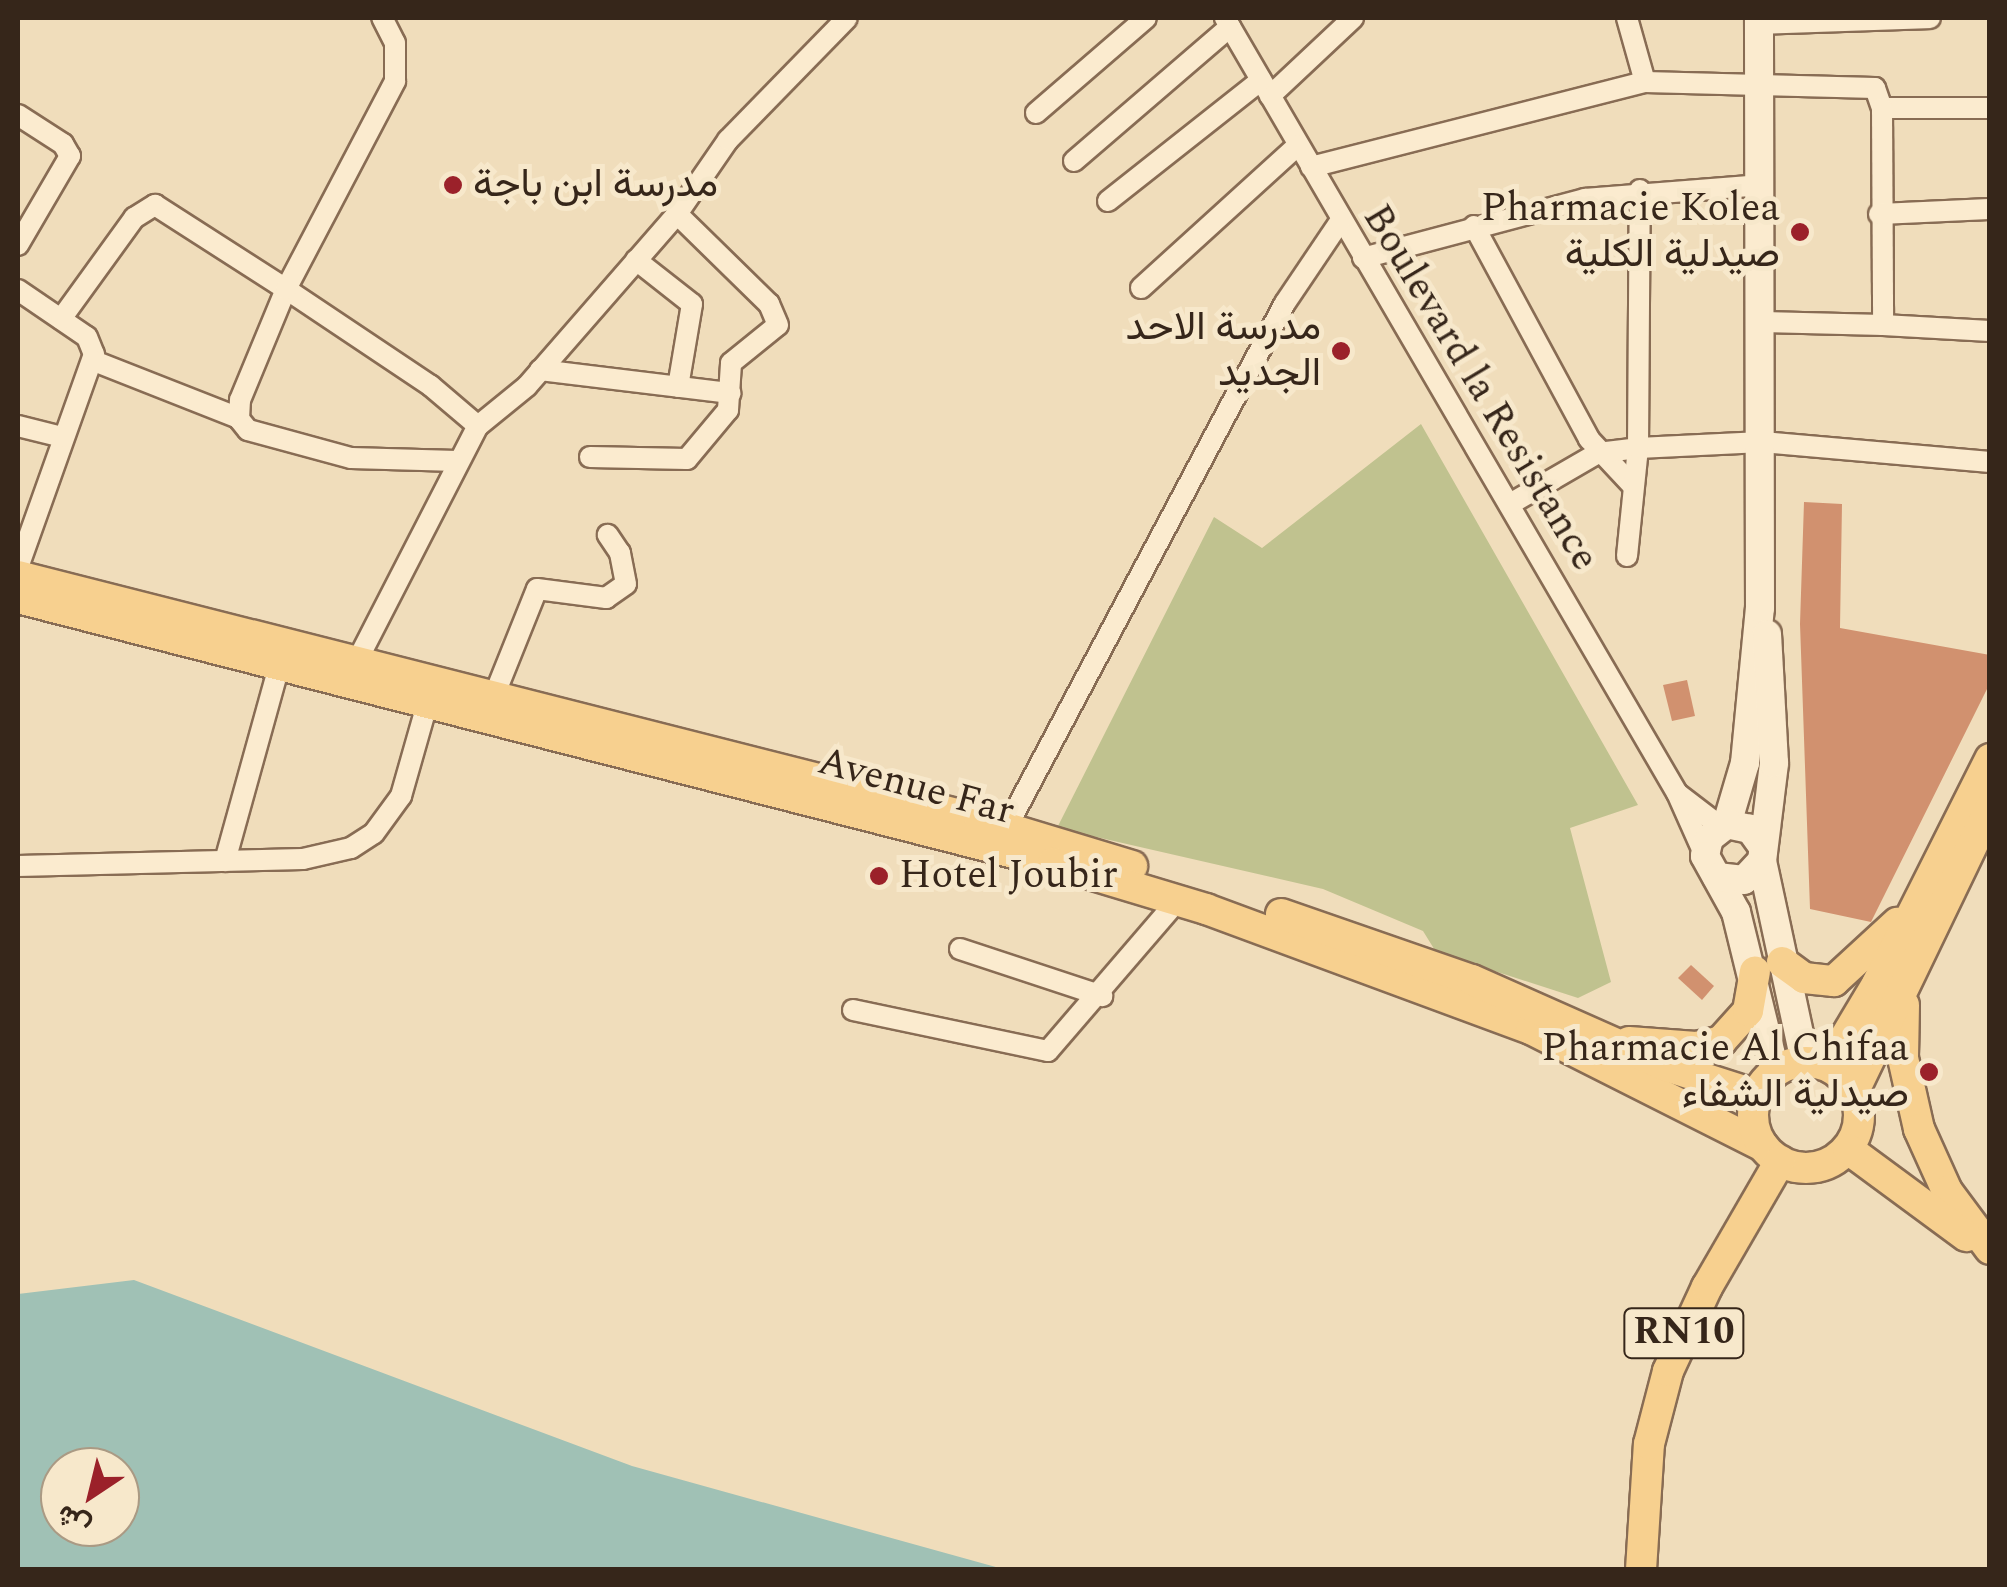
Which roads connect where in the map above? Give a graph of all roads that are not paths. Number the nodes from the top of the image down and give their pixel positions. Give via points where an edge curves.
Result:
1 (382, 18) edge
2 (847, 18) edge
3 (1146, 18) edge
4 (1353, 18) edge
5 (1627, 18) edge
6 (1930, 18) edge
7 (1758, 20) edge
8 (1228, 22) edge
9 (1645, 82) junction
10 (1759, 83) junction
11 (1265, 88) junction
12 (1882, 108) junction
13 (1990, 108) edge
14 (1036, 113) dead end
15 (18, 115) edge
16 (1298, 145) junction
17 (1074, 161) dead end
18 (1310, 167) junction
19 (1761, 184) junction
20 (1640, 190) junction
21 (1108, 202) dead end
22 (1990, 208) edge
23 (677, 214) junction
24 (1879, 214) junction
25 (1341, 220) junction
26 (1474, 226) junction
27 (18, 245) edge
28 (1363, 258) junction
29 (636, 260) junction
30 (1141, 288) dead end
31 (286, 289) junction
32 (18, 290) edge
33 (61, 319) junction
34 (1763, 322) junction
35 (1884, 326) junction
36 (1990, 331) edge
37 (94, 361) junction
38 (540, 370) junction
39 (678, 387) junction
40 (731, 393) junction
41 (239, 418) junction
42 (18, 426) edge
43 (478, 426) junction
44 (62, 437) junction
45 (1762, 442) junction
46 (1638, 448) junction
47 (1598, 454) junction
48 (590, 457) dead end
49 (457, 461) junction
50 (1990, 462) edge
51 (1633, 486) junction
52 (1510, 504) junction
53 (608, 535) dead end
54 (1627, 556) dead end
55 (18, 567) edge
56 (18, 576) edge
57 (18, 598) edge
58 (1760, 608) junction
59 (282, 654) junction
60 (357, 660) junction
61 (430, 693) junction
62 (494, 696) junction
63 (1990, 759) edge
64 (1677, 793) junction
65 (1990, 810) edge
66 (1724, 825) junction
67 (1001, 838) junction
68 (1762, 852) junction
69 (224, 861) junction
70 (18, 866) edge
71 (1711, 866) junction
72 (1178, 900) junction
73 (1906, 914) junction
74 (960, 949) dead end
75 (1768, 967) junction
76 (1102, 996) junction
77 (1904, 997) junction
78 (853, 1010) dead end
79 (1611, 1041) junction
80 (1816, 1064) junction
81 (1766, 1083) junction
82 (1854, 1092) junction
83 (1848, 1148) junction
84 (1771, 1153) junction
85 (1990, 1252) edge
86 (1641, 1570) edge

1 - 31 street via 395,43 395,80
2 - 23 street via 728,140
3 - 14 street
4 - 11 street
5 - 9 street
6 - 7 street
7 - 10 main road
8 - 11 street, Boulevard la Resistance
8 - 17 street
9 - 10 street
9 - 18 street
10 - 12 street via 1865,85 1879,92
10 - 19 main road
11 - 16 street, Boulevard la Resistance
11 - 21 street
12 - 13 street
12 - 24 street
15 - 27 street via 63,144 70,156 66,174
16 - 18 street, Boulevard la Resistance
16 - 30 street
18 - 25 street, Boulevard la Resistance
19 - 20 street
19 - 34 main road
20 - 26 street
20 - 46 street
22 - 24 street
23 - 29 street
23 - 40 street via 775,314 772,334 731,363
24 - 35 street
25 - 28 street, Boulevard la Resistance
25 - 67 street via 1285,303
26 - 28 street
26 - 47 street
28 - 52 street, Boulevard la Resistance
29 - 38 street
29 - 39 street via 692,304
31 - 33 street via 156,204 134,218
31 - 41 street
31 - 43 street via 431,386
32 - 33 street
33 - 37 street via 86,338
34 - 35 street
34 - 45 main road
35 - 36 street
37 - 41 street
37 - 44 street
38 - 39 street
38 - 43 street
39 - 40 street
40 - 48 street via 720,425 687,459
41 - 49 street via 256,434 317,452
42 - 44 street
43 - 49 street
44 - 55 street
45 - 46 street
45 - 50 street
45 - 58 main road
46 - 47 street
46 - 51 street
47 - 51 street
47 - 52 street
49 - 60 street
51 - 54 street
52 - 64 street, Boulevard la Resistance
53 - 62 street via 626,584 606,598 537,588
56 - 59 main road, Avenue Far
57 - 59 main road, Avenue Far
58 - 66 main road via 1745,762
58 - 68 main road via 1768,636 1774,763
59 - 60 main road, Avenue Far
59 - 61 main road, Avenue Far
59 - 69 street
60 - 61 main road, Avenue Far
61 - 62 main road, Avenue Far
61 - 67 main road, Avenue Far
61 - 69 street via 401,796 363,843 302,859
62 - 67 main road, Avenue Far
63 - 73 main road
64 - 66 street, Boulevard la Resistance
64 - 71 street, Boulevard la Resistance
65 - 77 main road via 1931,923
66 - 68 main road via 1750,830
66 - 71 main road
67 - 72 main road, Avenue Far
67 - 79 main road, Avenue Far via 1358,938
68 - 71 main road via 1744,880
68 - 75 main road
69 - 70 street
71 - 75 main road
72 - 76 street
72 - 84 main road, Avenue Far via 1531,1029
73 - 75 main road via 1834,981
73 - 80 main road via 1877,984
74 - 76 street
75 - 79 main road via 1748,1011 1722,1042 1696,1047
75 - 80 main road
75 - 81 main road
76 - 78 street via 1048,1051
77 - 82 main road
77 - 85 main road via 1903,1058 1918,1129 1947,1191
79 - 81 main road, Avenue Far via 1666,1066
80 - 81 main road
80 - 82 main road
81 - 84 main road via 1753,1121
82 - 83 main road via 1858,1124
83 - 84 main road via 1813,1168
83 - 85 main road
84 - 86 main road, RN10 via 1668,1371 1649,1444

